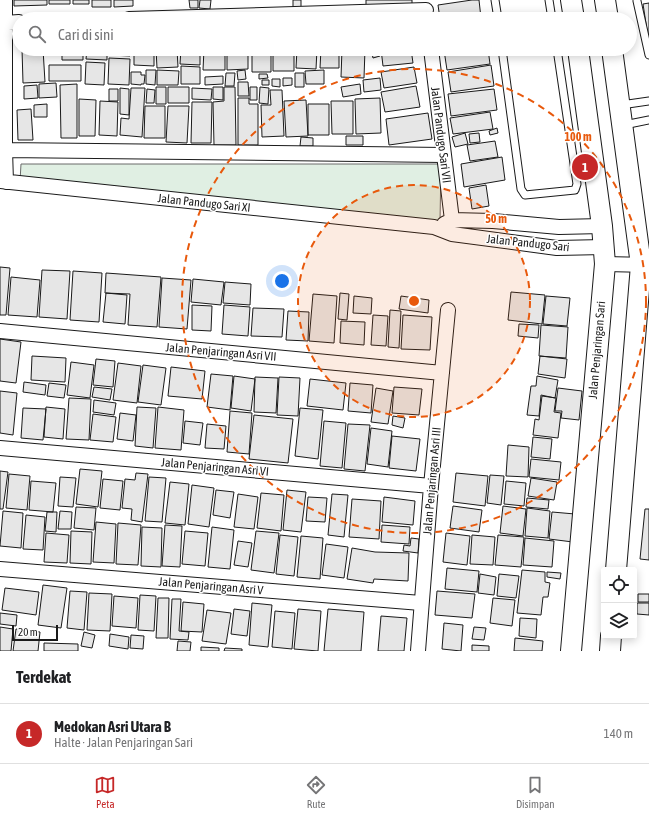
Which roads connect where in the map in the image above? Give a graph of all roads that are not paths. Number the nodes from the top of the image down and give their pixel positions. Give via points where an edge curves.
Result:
1 (5, 0) edge
2 (495, 0) edge
3 (549, 0) edge
4 (571, 0) edge
5 (605, 0) edge
6 (637, 1) edge
7 (425, 10) edge
8 (359, 12) edge
9 (497, 12) edge
10 (551, 12) edge
11 (573, 12) edge
12 (607, 12) edge
13 (12, 22) edge
14 (649, 55) edge
15 (432, 56) edge
16 (503, 56) edge
17 (558, 56) edge
18 (579, 56) edge
19 (613, 56) edge
20 (649, 101) edge
21 (619, 106) junction
22 (649, 120) edge
23 (622, 126) junction
24 (5, 150) junction
25 (444, 155) junction
26 (3, 181) edge
27 (602, 226) junction
28 (452, 227) junction
29 (604, 256) junction
30 (645, 265) edge
31 (448, 310) dead end
32 (0, 331) edge
33 (442, 373) junction
34 (0, 448) edge
35 (431, 486) junction
36 (616, 567) edge
37 (0, 569) edge
38 (422, 603) junction
39 (611, 639) edge
40 (418, 651) edge
41 (571, 651) edge
42 (610, 651) edge

1 - 13 street, Jalan Pandugo Sari XI
2 - 9 lane
3 - 10 lane
4 - 11 street
5 - 12 street
6 - 14 lane
7 - 8 street
13 - 24 street, Jalan Pandugo Sari XI
15 - 25 street, Jalan Pandugo Sari VII
16 - 17 lane via 521,189 525,194 574,190 577,184
18 - 27 street, Jalan Penjaringan Sari
19 - 21 street
20 - 21 lane
21 - 23 street
22 - 23 lane
23 - 30 street
24 - 25 street
24 - 26 street, Jalan Pandugo Sari XI
25 - 28 street, Jalan Pandugo Sari VII
26 - 28 street, Jalan Pandugo Sari XI
27 - 28 street, Jalan Pandugo Sari via 559,227 494,221
27 - 29 street, Jalan Penjaringan Sari
28 - 29 street, Jalan Pandugo Sari
29 - 30 street, Jalan Pandugo Sari
29 - 41 street, Jalan Penjaringan Sari
30 - 36 street
31 - 33 street, Jalan Penjaringan Asri III
32 - 33 street, Jalan Penjaringan Asri VII
33 - 35 street, Jalan Penjaringan Asri III
34 - 35 street, Jalan Penjaringan Asri VI
35 - 38 street, Jalan Penjaringan Asri III
37 - 38 street, Jalan Penjaringan Asri V
38 - 40 street, Jalan Penjaringan Asri III
39 - 42 street

